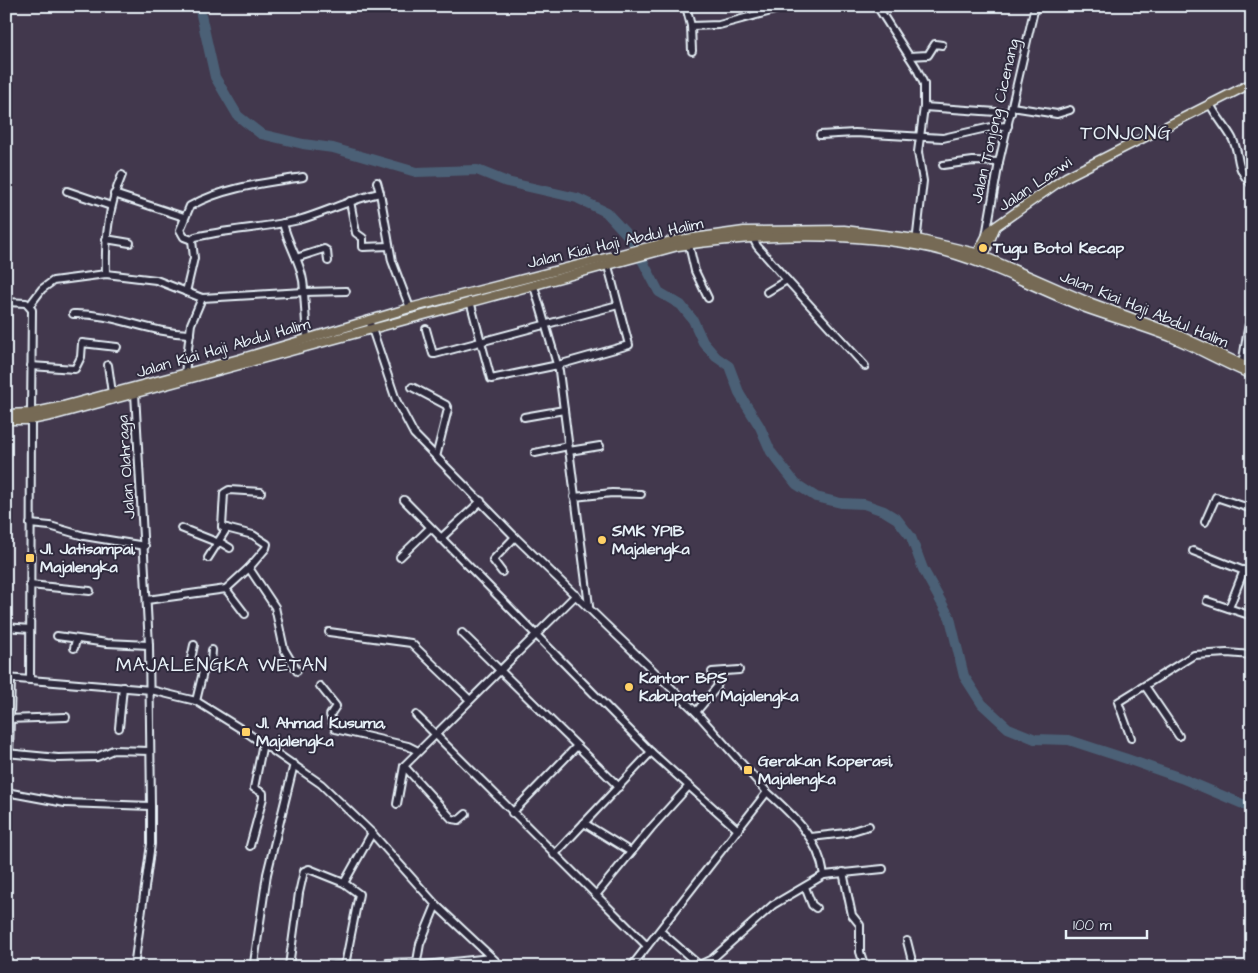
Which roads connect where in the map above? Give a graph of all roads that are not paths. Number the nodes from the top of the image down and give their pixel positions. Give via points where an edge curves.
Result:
1 (686, 6) edge
2 (790, 6) edge
3 (877, 6) edge
4 (1034, 6) edge
5 (691, 28) junction
6 (942, 45) dead end
7 (692, 51) dead end
8 (909, 56) junction
9 (1251, 86) edge
10 (1210, 104) junction
11 (924, 107) junction
12 (1011, 110) junction
13 (1070, 110) dead end
14 (1008, 126) junction
15 (820, 135) dead end
16 (921, 136) junction
17 (999, 162) junction
18 (943, 165) dead end
19 (122, 175) dead end
20 (303, 178) dead end
21 (377, 182) dead end
22 (1252, 185) edge
23 (67, 191) dead end
24 (380, 193) junction
25 (114, 194) junction
26 (350, 201) junction
27 (111, 206) junction
28 (184, 217) junction
29 (284, 223) junction
30 (753, 238) junction
31 (988, 238) junction
32 (106, 239) junction
33 (192, 240) junction
34 (916, 242) junction
35 (130, 243) dead end
36 (689, 245) junction
37 (390, 246) junction
38 (657, 248) junction
39 (296, 258) junction
40 (979, 258) junction
41 (328, 260) dead end
42 (613, 263) junction
43 (106, 274) junction
44 (786, 280) junction
45 (534, 286) junction
46 (346, 291) dead end
47 (186, 292) junction
48 (304, 292) junction
49 (767, 292) dead end
50 (202, 298) junction
51 (708, 298) dead end
52 (470, 301) junction
53 (6, 302) edge
54 (30, 305) junction
55 (618, 305) junction
56 (1252, 305) edge
57 (410, 308) junction
58 (73, 314) dead end
59 (370, 324) junction
60 (1142, 324) junction
61 (545, 326) junction
62 (426, 328) dead end
63 (190, 334) junction
64 (307, 339) junction
65 (481, 342) junction
66 (117, 347) dead end
67 (108, 365) dead end
68 (558, 365) junction
69 (1242, 365) junction
70 (32, 366) junction
71 (865, 366) dead end
72 (1252, 369) edge
73 (184, 374) junction
74 (1252, 375) edge
75 (412, 387) dead end
76 (112, 393) junction
77 (135, 393) junction
78 (564, 410) junction
79 (6, 414) edge
80 (31, 416) junction
81 (524, 417) dead end
82 (6, 420) edge
83 (600, 446) dead end
84 (569, 449) junction
85 (535, 453) dead end
86 (436, 456) junction
87 (261, 492) dead end
88 (640, 494) dead end
89 (574, 497) junction
90 (404, 500) dead end
91 (481, 501) junction
92 (1252, 509) edge
93 (1205, 522) dead end
94 (30, 524) junction
95 (181, 528) dead end
96 (228, 528) junction
97 (430, 528) junction
98 (515, 537) junction
99 (440, 539) junction
100 (219, 543) junction
101 (145, 546) junction
102 (230, 548) dead end
103 (1193, 551) dead end
104 (400, 557) dead end
105 (208, 558) dead end
106 (249, 568) junction
107 (1244, 570) junction
108 (502, 572) dead end
109 (1252, 574) edge
110 (30, 585) junction
111 (226, 589) junction
112 (90, 591) dead end
113 (576, 595) junction
114 (147, 600) junction
115 (1207, 601) dead end
116 (588, 606) junction
117 (1229, 608) junction
118 (245, 614) dead end
119 (1252, 616) edge
120 (6, 627) edge
121 (30, 629) junction
122 (329, 632) dead end
123 (462, 633) dead end
124 (57, 636) dead end
125 (537, 636) junction
126 (76, 640) junction
127 (149, 645) junction
128 (194, 645) dead end
129 (74, 648) dead end
130 (212, 650) dead end
131 (1252, 655) edge
132 (501, 670) junction
133 (739, 670) dead end
134 (296, 671) dead end
135 (203, 672) junction
136 (9, 678) edge
137 (30, 679) junction
138 (320, 686) dead end
139 (1144, 686) junction
140 (123, 687) junction
141 (151, 690) junction
142 (470, 700) junction
143 (196, 701) junction
144 (696, 712) junction
145 (416, 715) dead end
146 (66, 717) dead end
147 (8, 719) edge
148 (120, 728) dead end
149 (434, 734) junction
150 (1179, 736) dead end
151 (1131, 738) dead end
152 (263, 743) junction
153 (576, 747) junction
154 (150, 751) junction
155 (418, 751) junction
156 (651, 752) junction
157 (8, 753) edge
158 (294, 764) junction
159 (404, 766) junction
160 (688, 786) junction
161 (619, 787) junction
162 (6, 792) edge
163 (767, 792) junction
164 (397, 804) dead end
165 (151, 806) junction
166 (512, 813) junction
167 (466, 814) dead end
168 (584, 823) junction
169 (869, 826) dead end
170 (738, 830) junction
171 (372, 833) junction
172 (811, 838) junction
173 (250, 846) dead end
174 (631, 852) junction
175 (554, 855) junction
176 (883, 869) dead end
177 (843, 872) junction
178 (824, 875) junction
179 (344, 883) junction
180 (805, 887) junction
181 (596, 895) junction
182 (436, 905) junction
183 (816, 908) dead end
184 (660, 930) junction
185 (907, 940) dead end
186 (647, 946) junction
187 (491, 958) junction
188 (387, 963) dead end
189 (415, 965) edge
190 (286, 966) edge
191 (697, 966) edge
192 (134, 967) edge
193 (255, 967) edge
194 (323, 967) edge
195 (339, 967) edge
196 (502, 967) edge
197 (631, 967) edge
198 (865, 967) edge
199 (911, 967) edge

1 - 5 street
2 - 5 street via 719,25
3 - 8 street
4 - 12 street, Jalan Tonjong Cicenang
5 - 7 street
6 - 8 street via 935,44 928,55
8 - 11 street via 924,84
9 - 10 main road, Jalan Laswi
10 - 22 street via 1232,138 1237,162 1243,176
10 - 31 main road, Jalan Laswi via 1066,177 995,228
11 - 12 street
11 - 16 street
12 - 13 street via 1057,114
12 - 14 street, Jalan Tonjong Cicenang
14 - 16 street via 991,126 943,138
14 - 17 street, Jalan Tonjong Cicenang
15 - 16 street
16 - 34 street via 919,162 922,181
17 - 18 street
17 - 31 street, Jalan Tonjong Cicenang
19 - 25 street
20 - 28 street via 262,183 208,197 190,206
21 - 24 street
23 - 27 street
24 - 26 street
24 - 37 street
25 - 27 street
25 - 28 street
26 - 29 street via 314,216
26 - 37 street via 356,235 363,238 363,248
27 - 32 street
28 - 33 street via 181,232
29 - 33 street via 202,235
29 - 39 street
30 - 34 main road, Jalan Kiai Haji Abdul Halim via 846,236
30 - 36 main road, Jalan Kiai Haji Abdul Halim
30 - 44 street
31 - 40 main road, Jalan Laswi
32 - 35 street
32 - 43 street
33 - 47 street via 194,258
34 - 38 main road, Jalan Kiai Haji Abdul Halim via 844,230 814,229 714,234
34 - 40 main road, Jalan Kiai Haji Abdul Halim
36 - 38 main road, Jalan Kiai Haji Abdul Halim
36 - 51 street via 696,276
37 - 57 street via 392,261
38 - 42 main road, Jalan Kiai Haji Abdul Halim
39 - 41 street via 324,250 328,251
39 - 48 street via 304,277
40 - 60 main road, Jalan Kiai Haji Abdul Halim via 1084,307
42 - 45 main road, Jalan Kiai Haji Abdul Halim
42 - 55 street
42 - 57 main road, Jalan Kiai Haji Abdul Halim
43 - 47 street via 156,280
43 - 54 street via 53,281
44 - 49 street
44 - 71 street
45 - 52 main road, Jalan Kiai Haji Abdul Halim
45 - 61 street
46 - 48 street
47 - 50 street
48 - 50 street
48 - 64 street
50 - 63 street
52 - 59 main road, Jalan Kiai Haji Abdul Halim
52 - 65 street
53 - 54 street
54 - 70 street
55 - 61 street
55 - 68 street via 628,345
56 - 69 street
57 - 59 main road, Jalan Kiai Haji Abdul Halim
58 - 63 street via 96,313 141,328
59 - 64 main road, Jalan Kiai Haji Abdul Halim
59 - 77 main road, Jalan Kiai Haji Abdul Halim via 294,351
59 - 86 street via 404,417 414,434
60 - 69 main road, Jalan Kiai Haji Abdul Halim
60 - 74 main road, Jalan Kiai Haji Abdul Halim
61 - 65 street
61 - 68 street
62 - 65 street via 433,354
63 - 73 street
64 - 73 main road, Jalan Kiai Haji Abdul Halim
65 - 68 street via 491,379
66 - 70 street via 82,343 81,357 74,369
67 - 76 street
68 - 78 street
69 - 72 main road, Jalan Kiai Haji Abdul Halim
70 - 80 street
73 - 76 main road, Jalan Kiai Haji Abdul Halim
75 - 86 street via 448,409
76 - 80 main road, Jalan Kiai Haji Abdul Halim
77 - 80 main road, Jalan Kiai Haji Abdul Halim
77 - 101 street, Jalan Olahraga
78 - 81 street
78 - 84 street
79 - 80 main road, Jalan Kiai Haji Abdul Halim
80 - 82 main road, Jalan Kiai Haji Abdul Halim
80 - 94 street
83 - 84 street
84 - 85 street
84 - 89 street
86 - 91 street
87 - 96 street via 226,490 221,525
88 - 89 street
89 - 116 street
90 - 97 street
91 - 98 street
91 - 99 street
92 - 93 street via 1216,497
94 - 101 street
94 - 110 street
95 - 100 street
96 - 100 street
96 - 106 street via 253,534 266,542 266,548
97 - 99 street
97 - 104 street
98 - 108 street via 493,560
98 - 113 street
99 - 125 street
100 - 102 street
100 - 105 street
101 - 114 street, Jalan Olahraga
103 - 107 street
106 - 111 street
106 - 134 street via 275,607 282,643
107 - 109 street
107 - 117 street
110 - 112 street
110 - 121 street
111 - 114 street
111 - 118 street
113 - 116 street
113 - 125 street
114 - 127 street, Jalan Olahraga
115 - 117 street
116 - 144 street
117 - 119 street
120 - 121 street
121 - 137 street
122 - 142 street via 411,643
123 - 132 street
124 - 126 street
125 - 132 street
125 - 156 street
126 - 127 street
126 - 129 street
127 - 141 street, Jalan Olahraga
128 - 135 street via 191,659
130 - 135 street via 211,663
131 - 139 street via 1194,656
132 - 142 street
132 - 153 street
133 - 144 street via 712,672 718,682 717,687
135 - 143 street
136 - 137 street
136 - 147 street
137 - 140 street
138 - 155 street via 336,706 330,715 335,729
139 - 150 street
139 - 151 street via 1118,702
140 - 141 street
140 - 148 street
141 - 143 street
141 - 154 street, Jalan Olahraga
142 - 149 street
143 - 152 street
144 - 163 street
145 - 149 street
146 - 147 street
147 - 157 street
149 - 155 street
149 - 166 street
152 - 158 street
152 - 173 street via 254,788 263,793 263,798
153 - 161 street
153 - 166 street
154 - 157 street via 113,750 97,758
154 - 165 street, Jalan Olahraga
155 - 159 street
156 - 160 street
156 - 161 street
158 - 171 street via 321,784
158 - 193 street via 266,874
159 - 164 street
159 - 167 street via 452,819 459,820
160 - 170 street
160 - 174 street
161 - 168 street
162 - 165 street via 65,803
163 - 170 street
163 - 172 street
165 - 192 street, Jalan Olahraga via 151,844
166 - 175 street
168 - 174 street
168 - 175 street
169 - 172 street
170 - 184 street
171 - 179 street
171 - 182 street
172 - 178 street
174 - 181 street
175 - 181 street
176 - 177 street
177 - 178 street
177 - 198 street via 852,915 860,925 860,952
178 - 180 street
179 - 190 street via 311,869 304,871
179 - 195 street via 359,894 345,963
180 - 183 street
180 - 191 street via 773,905 712,959
181 - 186 street
182 - 187 street
182 - 189 street
184 - 186 street
184 - 191 street
185 - 199 street
186 - 197 street
187 - 189 street
187 - 196 street
188 - 189 street
190 - 194 street
194 - 195 street

